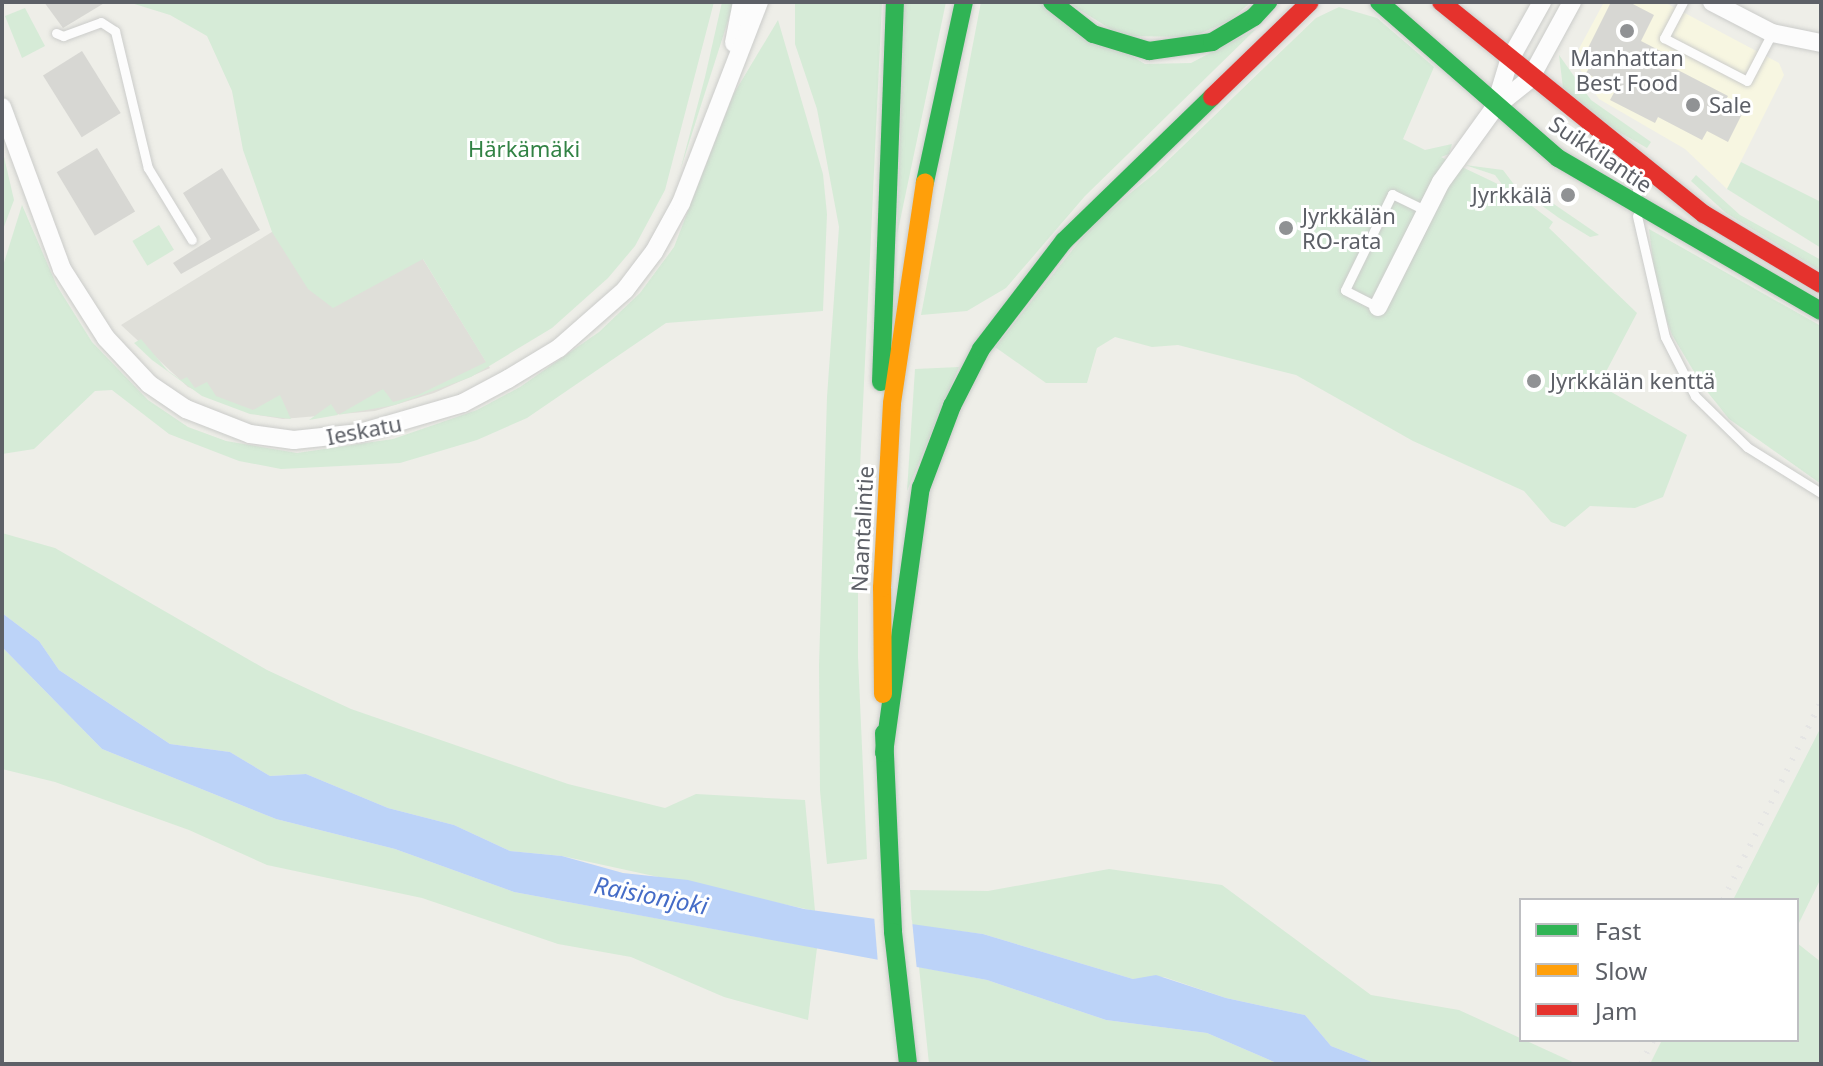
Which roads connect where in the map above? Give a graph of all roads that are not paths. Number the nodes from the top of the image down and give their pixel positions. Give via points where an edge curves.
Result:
1 (742, 2) edge
2 (759, 2) edge
3 (895, 2) edge
4 (964, 2) edge
5 (1052, 2) edge
6 (1268, 2) edge
7 (1310, 2) edge
8 (1379, 2) edge
9 (1441, 2) edge
10 (1542, 2) edge
11 (1572, 2) edge
12 (1683, 2) edge
13 (1712, 2) edge
14 (56, 33) dead end
15 (1772, 33) junction
16 (1821, 43) edge
17 (1509, 61) junction
18 (729, 70) junction
19 (1530, 79) junction
20 (2, 107) edge
21 (1495, 107) junction
22 (1639, 165) junction
23 (1636, 208) junction
24 (1425, 210) junction
25 (192, 240) dead end
26 (1821, 284) edge
27 (1378, 307) joint
28 (1821, 311) edge
29 (1821, 493) edge
30 (884, 529) junction
31 (884, 753) junction
32 (908, 1064) edge

1 - 18 street, Ieskatu
2 - 18 street, Ieskatu
3 - 30 main road via 880,342
4 - 30 main road, Naantalintie via 929,154 905,297
5 - 6 main road via 1093,34 1149,51 1212,42 1254,17
7 - 31 main road via 1064,241 1028,280 981,349 952,406 921,488
8 - 21 main road, Suikkilantie
9 - 17 main road, Suikkilantie
10 - 17 street
11 - 19 street
12 - 15 lane via 1664,38 1747,81
13 - 15 street
14 - 25 lane via 63,36 101,22 115,31 148,168
15 - 16 street
17 - 19 main road, Suikkilantie
17 - 21 street
18 - 20 street, Ieskatu via 671,224 641,270 597,317 559,348 463,403 397,424 314,440 275,439 210,421 168,399 132,368 85,309 46,239
19 - 21 street
19 - 22 main road, Suikkilantie
21 - 23 main road, Suikkilantie via 1558,158
21 - 24 street
22 - 23 lane
22 - 26 main road, Suikkilantie via 1726,228
23 - 28 main road, Suikkilantie
23 - 29 lane via 1654,302 1695,396 1747,447
24 - 27 street
24 - 27 lane via 1392,194 1345,290
30 - 31 main road, Naantalintie
31 - 32 main road, Naantalintie

